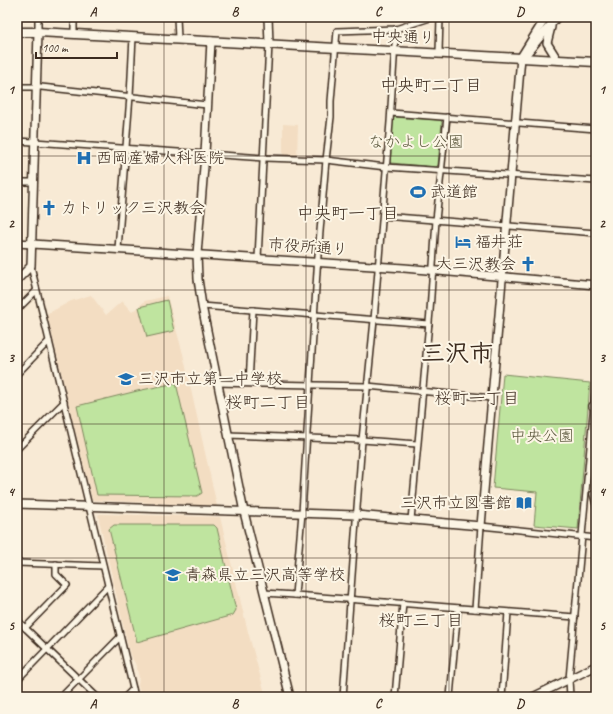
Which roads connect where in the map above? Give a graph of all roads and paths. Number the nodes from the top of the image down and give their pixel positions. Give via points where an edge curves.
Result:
1 (38, 17) edge
2 (74, 17) edge
3 (177, 17) edge
4 (268, 17) edge
5 (433, 17) edge
6 (440, 17) edge
7 (546, 17) edge
8 (555, 19) edge
9 (396, 29) junction
10 (17, 32) edge
11 (38, 32) junction
12 (74, 34) junction
13 (132, 37) junction
14 (178, 39) junction
15 (211, 41) junction
16 (270, 44) junction
17 (335, 48) junction
18 (394, 50) junction
19 (439, 52) junction
20 (521, 57) junction
21 (557, 59) junction
22 (596, 62) edge
23 (17, 87) edge
24 (37, 87) junction
25 (130, 96) junction
26 (207, 105) junction
27 (391, 113) junction
28 (447, 117) junction
29 (516, 122) junction
30 (596, 129) edge
31 (17, 141) edge
32 (34, 142) junction
33 (125, 149) junction
34 (205, 154) junction
35 (264, 158) junction
36 (326, 160) junction
37 (386, 167) junction
38 (442, 171) junction
39 (512, 176) junction
40 (596, 181) edge
41 (17, 182) edge
42 (33, 182) junction
43 (383, 216) junction
44 (436, 220) junction
45 (507, 226) junction
46 (596, 233) edge
47 (17, 243) edge
48 (31, 244) junction
49 (118, 249) junction
50 (197, 254) junction
51 (258, 258) junction
52 (318, 262) junction
53 (31, 266) junction
54 (378, 266) junction
55 (433, 271) junction
56 (502, 277) junction
57 (17, 280) edge
58 (596, 285) edge
59 (36, 291) junction
60 (202, 306) junction
61 (17, 310) edge
62 (253, 310) junction
63 (315, 315) junction
64 (374, 320) junction
65 (428, 324) junction
66 (49, 341) junction
67 (17, 374) edge
68 (596, 381) edge
69 (217, 383) junction
70 (249, 383) junction
71 (311, 384) junction
72 (367, 386) junction
73 (422, 390) junction
74 (492, 398) junction
75 (64, 402) junction
76 (595, 406) edge
77 (228, 435) junction
78 (307, 438) junction
79 (362, 440) junction
80 (417, 444) junction
81 (17, 449) edge
82 (589, 468) junction
83 (596, 469) edge
84 (586, 493) junction
85 (594, 493) edge
86 (17, 504) edge
87 (596, 505) edge
88 (89, 506) junction
89 (244, 512) junction
90 (302, 513) junction
91 (356, 515) junction
92 (411, 520) junction
93 (481, 526) junction
94 (582, 537) junction
95 (596, 538) edge
96 (17, 563) edge
97 (56, 564) junction
98 (104, 566) junction
99 (108, 586) junction
100 (264, 593) junction
101 (295, 594) junction
102 (351, 599) junction
103 (402, 604) junction
104 (458, 608) junction
105 (475, 609) junction
106 (508, 612) junction
107 (575, 617) junction
108 (17, 620) edge
109 (25, 628) junction
110 (120, 637) junction
111 (47, 649) junction
112 (596, 666) edge
113 (78, 679) junction
114 (17, 680) edge
115 (569, 680) junction
116 (133, 689) junction
117 (61, 697) edge
118 (97, 697) edge
119 (125, 697) edge
120 (135, 697) edge
121 (290, 697) edge
122 (343, 697) edge
123 (395, 697) edge
124 (450, 697) edge
125 (502, 697) edge
126 (533, 697) edge
127 (570, 697) edge

1 - 11 street
2 - 12 street
3 - 14 street
4 - 16 street
5 - 9 street
6 - 19 street
7 - 20 street
8 - 20 street via 532,48
8 - 21 street via 547,43
9 - 17 street via 337,31
9 - 18 street
10 - 11 main road, 中央通り
11 - 12 main road, 中央通り
11 - 24 street
12 - 13 main road, 中央通り
13 - 14 main road, 中央通り
13 - 25 street
14 - 15 main road, 中央通り
15 - 16 main road, 中央通り
15 - 26 street
16 - 17 main road, 中央通り
16 - 35 street
17 - 18 main road, 中央通り
17 - 36 street
18 - 19 main road, 中央通り
18 - 27 street
19 - 20 main road, 中央通り
20 - 21 main road, 中央通り
20 - 29 street
21 - 22 main road, 中央通り
23 - 24 street
24 - 25 street
24 - 32 street
25 - 26 street
25 - 33 street
26 - 34 street
27 - 28 street
27 - 37 street
28 - 29 street
28 - 38 street
29 - 30 street
29 - 39 street
31 - 32 street
32 - 33 street
32 - 42 street
33 - 34 street
33 - 49 street
34 - 35 street
34 - 50 street
35 - 36 street
35 - 51 street
36 - 37 street
36 - 52 street
37 - 38 street
37 - 43 street
38 - 39 street
38 - 44 street
39 - 40 street
39 - 45 street
41 - 42 street
42 - 48 street
43 - 44 street
43 - 54 street
44 - 45 street
44 - 55 street
45 - 46 street
45 - 56 street
47 - 48 street, 市役所通り
48 - 49 street, 市役所通り
48 - 53 street
49 - 50 street, 市役所通り
50 - 51 street, 市役所通り
50 - 60 street
51 - 52 street, 市役所通り
52 - 54 street, 市役所通り
52 - 63 street
53 - 57 street
53 - 59 street
54 - 55 street, 市役所通り
54 - 64 street
55 - 56 street, 市役所通り
55 - 65 street
56 - 58 street, 市役所通り
56 - 74 street
59 - 61 street
59 - 66 street
60 - 62 street
60 - 69 street
62 - 63 street
62 - 70 street
63 - 64 street
63 - 71 street
64 - 65 street
64 - 72 street
65 - 73 street
66 - 67 street
66 - 75 street
68 - 76 street
69 - 70 street
69 - 77 street
70 - 71 street
71 - 72 street
71 - 78 street
72 - 73 street
72 - 79 street
73 - 74 street
73 - 80 street
74 - 93 street
75 - 81 street
75 - 88 street
76 - 82 street
77 - 78 street
77 - 89 street
78 - 79 street
78 - 90 street
79 - 80 street
79 - 91 street
80 - 92 street
82 - 83 street
82 - 84 street
84 - 85 street
84 - 94 street
85 - 87 street
86 - 88 street
88 - 89 street
88 - 98 street
89 - 90 street
89 - 100 street
90 - 91 street
90 - 101 street
91 - 92 street
91 - 102 street
92 - 93 street
93 - 94 street
93 - 105 street
94 - 95 street
94 - 107 street
96 - 97 street
97 - 98 street
97 - 109 street via 56,574 67,585
98 - 99 street
99 - 110 street
99 - 111 street
100 - 101 street
100 - 121 street
101 - 102 street
102 - 103 street
102 - 122 street
103 - 104 street
103 - 123 street
104 - 105 street
104 - 124 street
105 - 106 street
106 - 107 street
106 - 125 street
107 - 115 street
108 - 109 street
109 - 111 street
110 - 113 street
110 - 116 street
111 - 113 street
111 - 114 street
112 - 115 street
113 - 117 street
113 - 118 street
115 - 126 street
115 - 127 street
116 - 119 street
116 - 120 street

